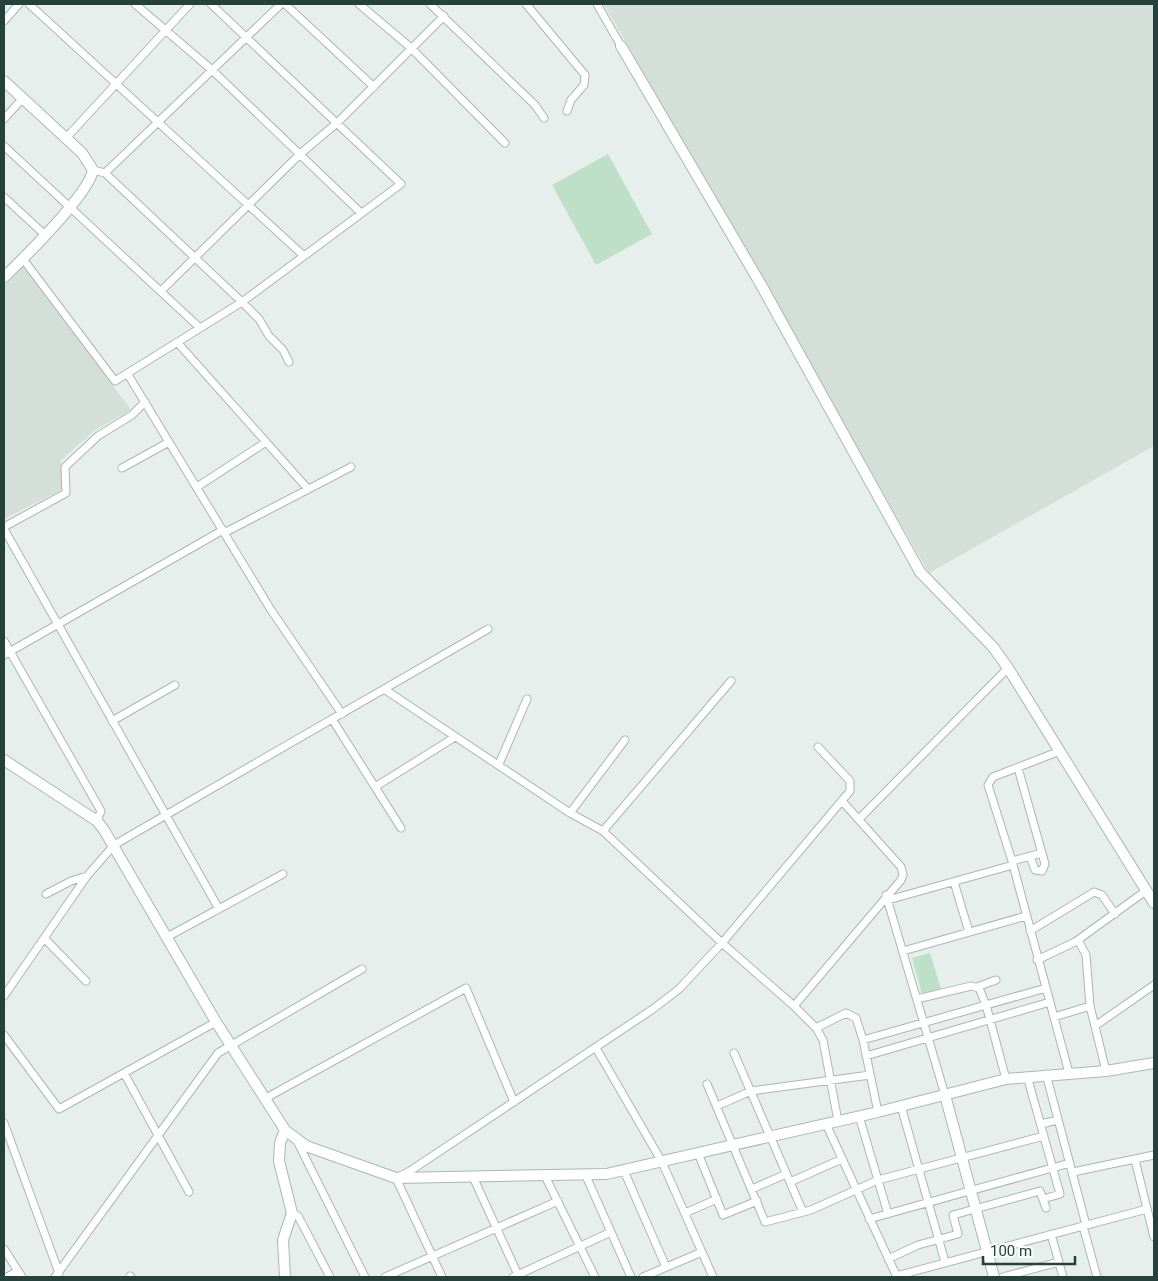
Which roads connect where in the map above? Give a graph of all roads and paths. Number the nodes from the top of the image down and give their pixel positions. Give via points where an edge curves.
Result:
1 (19, 4) edge
2 (29, 4) edge
3 (135, 4) edge
4 (190, 4) edge
5 (211, 4) edge
6 (283, 4) edge
7 (359, 4) edge
8 (430, 4) edge
9 (526, 4) edge
10 (598, 4) edge
11 (444, 16) junction
12 (4, 20) edge
13 (166, 30) junction
14 (246, 37) junction
15 (621, 46) joint
16 (410, 47) junction
17 (212, 70) junction
18 (4, 81) edge
19 (116, 83) junction
20 (374, 87) junction
21 (23, 98) junction
22 (567, 111) dead end
23 (544, 118) dead end
24 (4, 119) edge
25 (158, 122) junction
26 (338, 122) junction
27 (66, 138) junction
28 (504, 142) dead end
29 (4, 146) edge
30 (299, 155) junction
31 (94, 170) junction
32 (105, 173) junction
33 (4, 197) edge
34 (248, 205) junction
35 (70, 206) junction
36 (361, 213) junction
37 (45, 235) junction
38 (304, 256) junction
39 (195, 257) junction
40 (23, 259) junction
41 (4, 277) edge
42 (160, 291) junction
43 (242, 302) junction
44 (200, 328) junction
45 (177, 342) junction
46 (289, 362) dead end
47 (128, 373) junction
48 (145, 402) junction
49 (169, 442) junction
50 (266, 442) junction
51 (351, 467) dead end
52 (122, 468) dead end
53 (197, 487) junction
54 (308, 489) junction
55 (4, 528) edge
56 (224, 531) junction
57 (57, 624) junction
58 (488, 629) dead end
59 (4, 641) edge
60 (6, 653) edge
61 (1008, 668) junction
62 (731, 681) dead end
63 (175, 685) dead end
64 (384, 689) junction
65 (527, 699) dead end
66 (342, 714) junction
67 (332, 719) junction
68 (112, 720) junction
69 (455, 737) junction
70 (625, 740) dead end
71 (818, 747) dead end
72 (1060, 751) junction
73 (4, 760) edge
74 (498, 764) junction
75 (1018, 768) junction
76 (375, 787) junction
77 (842, 800) junction
78 (570, 813) junction
79 (166, 815) junction
80 (859, 819) junction
81 (97, 822) junction
82 (401, 828) dead end
83 (603, 831) junction
84 (114, 845) junction
85 (1042, 853) junction
86 (1030, 856) junction
87 (1012, 863) junction
88 (283, 874) dead end
89 (87, 876) junction
90 (954, 882) junction
91 (1147, 890) junction
92 (46, 894) dead end
93 (887, 898) junction
94 (1154, 903) edge
95 (219, 909) junction
96 (1115, 914) junction
97 (1026, 916) junction
98 (969, 932) junction
99 (1030, 932) junction
100 (167, 937) junction
101 (44, 938) junction
102 (1078, 940) junction
103 (722, 943) junction
104 (903, 951) junction
105 (1037, 960) junction
106 (362, 969) dead end
107 (996, 980) dead end
108 (86, 981) dead end
109 (1154, 986) edge
110 (977, 987) junction
111 (1046, 988) junction
112 (4, 996) edge
113 (917, 999) junction
114 (1050, 1002) junction
115 (986, 1005) junction
116 (794, 1006) junction
117 (1090, 1006) junction
118 (1054, 1017) junction
119 (990, 1020) junction
120 (216, 1022) junction
121 (924, 1023) junction
122 (1095, 1026) junction
123 (816, 1028) junction
124 (4, 1035) edge
125 (928, 1038) junction
126 (863, 1040) junction
127 (231, 1045) junction
128 (596, 1048) junction
129 (734, 1053) dead end
130 (866, 1056) junction
131 (1154, 1063) edge
132 (1106, 1071) junction
133 (124, 1073) junction
134 (1069, 1073) junction
135 (1046, 1074) junction
136 (870, 1075) junction
137 (1027, 1076) junction
138 (1006, 1079) junction
139 (830, 1081) junction
140 (707, 1084) dead end
141 (751, 1091) junction
142 (945, 1095) junction
143 (266, 1098) junction
144 (514, 1102) junction
145 (717, 1106) junction
146 (901, 1106) junction
147 (878, 1112) junction
148 (859, 1116) junction
149 (1058, 1120) junction
150 (838, 1121) junction
151 (4, 1123) edge
152 (826, 1124) junction
153 (1040, 1124) junction
154 (285, 1130) junction
155 (157, 1135) junction
156 (1044, 1136) junction
157 (770, 1137) junction
158 (297, 1140) junction
159 (734, 1145) junction
160 (698, 1153) junction
161 (1154, 1155) edge
162 (962, 1157) junction
163 (842, 1159) junction
164 (1134, 1160) junction
165 (662, 1162) junction
166 (1070, 1163) junction
167 (1053, 1168) junction
168 (919, 1170) junction
169 (624, 1171) junction
170 (1072, 1172) junction
171 (786, 1174) junction
172 (545, 1176) junction
173 (586, 1176) junction
174 (396, 1178) junction
175 (473, 1178) junction
176 (878, 1180) junction
177 (790, 1182) junction
178 (752, 1189) junction
179 (856, 1190) junction
180 (971, 1191) junction
181 (189, 1192) dead end
182 (717, 1199) junction
183 (1043, 1199) junction
184 (757, 1201) junction
185 (558, 1202) junction
186 (928, 1203) junction
187 (1046, 1208) dead end
188 (1147, 1208) junction
189 (976, 1209) junction
190 (803, 1212) junction
191 (292, 1213) junction
192 (684, 1213) junction
193 (888, 1214) junction
194 (869, 1220) junction
195 (1084, 1225) junction
196 (496, 1228) junction
197 (611, 1232) junction
198 (1051, 1234) junction
199 (1154, 1237) edge
200 (938, 1239) junction
201 (580, 1247) junction
202 (4, 1249) edge
203 (987, 1251) junction
204 (702, 1252) junction
205 (432, 1256) junction
206 (888, 1259) junction
207 (945, 1262) junction
208 (1059, 1262) junction
209 (666, 1267) junction
210 (922, 1268) junction
211 (20, 1274) edge
212 (57, 1275) edge
213 (896, 1276) edge
214 (7, 1277) edge
215 (285, 1277) edge
216 (330, 1277) edge
217 (365, 1277) edge
218 (385, 1277) edge
219 (442, 1277) edge
220 (517, 1277) edge
221 (595, 1277) edge
222 (631, 1277) edge
223 (642, 1277) edge
224 (713, 1277) edge
225 (925, 1277) edge
226 (994, 1277) edge
227 (1003, 1277) edge
228 (1063, 1277) edge
229 (1095, 1277) edge

1 - 12 street
2 - 19 street
3 - 13 street
4 - 13 street
5 - 14 street
6 - 14 street
6 - 20 street
7 - 16 street
8 - 11 street
9 - 22 street via 585,75 584,85 571,100
10 - 15 street
11 - 16 street
11 - 23 street via 535,105
13 - 17 street
13 - 19 street
14 - 17 street
14 - 26 street
15 - 61 street via 755,274 920,572 993,647
16 - 20 street
16 - 28 street
17 - 25 street
17 - 30 street
18 - 21 street
19 - 25 street
19 - 27 street
20 - 26 street
21 - 24 street
21 - 27 street
25 - 32 street
25 - 34 street
26 - 30 street
26 - 36 street via 401,184
27 - 31 street
29 - 35 street
30 - 34 street
30 - 36 street
31 - 32 street
31 - 35 street via 87,186
32 - 39 street
33 - 37 street
34 - 38 street
34 - 39 street
35 - 37 street
35 - 42 street
36 - 38 street
37 - 40 street
38 - 43 street
39 - 42 street
39 - 43 street
40 - 41 street
40 - 47 street via 115,381
42 - 44 street
43 - 44 street
43 - 46 street via 259,319
44 - 45 street
45 - 47 street
45 - 50 street
47 - 48 street
48 - 49 street
48 - 55 street via 132,415 98,436 65,466 66,493
49 - 52 street
49 - 53 street
50 - 53 street
50 - 54 street
51 - 54 street
53 - 56 street
54 - 56 street
55 - 57 street
56 - 57 street
56 - 66 street via 271,610
57 - 60 street
57 - 68 street
58 - 64 street
59 - 60 street
60 - 81 street via 101,811
61 - 72 street
61 - 80 street
62 - 83 street
63 - 68 street
64 - 66 street
64 - 69 street
65 - 74 street
66 - 67 street
67 - 76 street
67 - 79 street
68 - 79 street
69 - 74 street
69 - 76 street
70 - 78 street
71 - 77 street via 851,783 850,791
72 - 75 street
72 - 91 street
73 - 81 street
74 - 78 street
75 - 85 street
75 - 87 street via 993,776 988,783
76 - 82 street
77 - 80 street
77 - 103 street
78 - 83 street
79 - 84 street
79 - 95 street
80 - 93 street via 902,870 901,880
81 - 84 street
83 - 103 street
84 - 89 street
84 - 100 street
85 - 86 street
85 - 86 street via 1045,866 1041,872 1034,869
86 - 87 street
87 - 90 street
87 - 97 street
88 - 95 street
89 - 92 street
89 - 101 street
90 - 93 street
90 - 98 street
91 - 94 street
91 - 96 street
93 - 104 street
93 - 116 street
95 - 100 street
96 - 99 street via 1102,894 1094,892
96 - 102 street
97 - 98 street
97 - 99 street
98 - 104 street
99 - 105 street
100 - 120 street
101 - 108 street
101 - 112 street
102 - 105 street
102 - 117 street via 1088,962
103 - 116 street
103 - 128 street via 679,988
104 - 113 street
105 - 111 street
106 - 127 street
107 - 110 street
109 - 122 street
110 - 113 street
110 - 115 street
111 - 114 street
111 - 115 street
113 - 121 street
114 - 118 street
114 - 119 street
115 - 119 street
115 - 121 street
116 - 123 street
117 - 118 street
117 - 122 street
118 - 134 street
119 - 125 street
119 - 138 street
120 - 127 street
120 - 133 street
121 - 125 street
121 - 126 street
122 - 132 street
123 - 126 street via 850,1013 856,1018
123 - 139 street via 824,1044
124 - 133 street via 59,1110
125 - 130 street
125 - 142 street
126 - 130 street
127 - 143 street
127 - 155 street via 218,1053
128 - 144 street
128 - 165 street
129 - 141 street
130 - 136 street
131 - 132 street
132 - 134 street
133 - 155 street
134 - 135 street
135 - 137 street
135 - 149 street
136 - 139 street
136 - 147 street
137 - 138 street
137 - 153 street
138 - 142 street
139 - 141 street
139 - 150 street
140 - 145 street
141 - 145 street
141 - 157 street
142 - 146 street
142 - 162 street
143 - 144 street via 466,988
143 - 154 street
144 - 174 street
145 - 159 street
146 - 147 street
146 - 168 street
147 - 148 street
148 - 150 street
148 - 176 street
149 - 153 street
149 - 166 street
150 - 152 street
151 - 212 street
152 - 157 street
152 - 163 street
153 - 156 street
154 - 158 street
154 - 191 street via 280,1143 280,1161
155 - 181 street
155 - 212 street
156 - 162 street
156 - 167 street
157 - 159 street
157 - 171 street
158 - 174 street
158 - 217 street
159 - 160 street
159 - 178 street
160 - 165 street
160 - 182 street
161 - 164 street
162 - 168 street
162 - 180 street
163 - 177 street
163 - 179 street
164 - 170 street
164 - 188 street
165 - 169 street
165 - 192 street
166 - 167 street
166 - 170 street
167 - 180 street
167 - 183 street via 1060,1194
168 - 176 street
168 - 186 street
169 - 173 street
169 - 209 street
170 - 195 street
171 - 177 street
171 - 178 street
172 - 173 street
172 - 175 street
172 - 185 street
173 - 197 street
174 - 175 street
174 - 205 street
175 - 196 street
176 - 179 street
176 - 193 street
177 - 190 street
178 - 184 street
179 - 190 street
179 - 194 street
180 - 186 street
180 - 189 street
182 - 184 street via 723,1215
182 - 192 street
183 - 187 street
183 - 189 street via 1040,1192
184 - 190 street via 765,1222
185 - 196 street
185 - 201 street
186 - 193 street
186 - 200 street
188 - 195 street
188 - 199 street
189 - 200 street via 953,1216 958,1234
189 - 203 street
191 - 215 street via 283,1240
191 - 216 street via 298,1216
192 - 204 street
193 - 194 street
194 - 206 street
195 - 198 street
195 - 229 street
196 - 205 street
196 - 220 street
197 - 201 street
197 - 222 street
198 - 203 street
198 - 208 street
200 - 206 street
200 - 207 street
201 - 220 street
201 - 221 street
202 - 211 street
203 - 207 street
203 - 226 street
204 - 209 street
204 - 224 street
205 - 218 street
205 - 219 street
206 - 213 street
207 - 210 street
208 - 227 street
208 - 228 street
209 - 223 street
210 - 213 street
210 - 225 street
211 - 214 street

